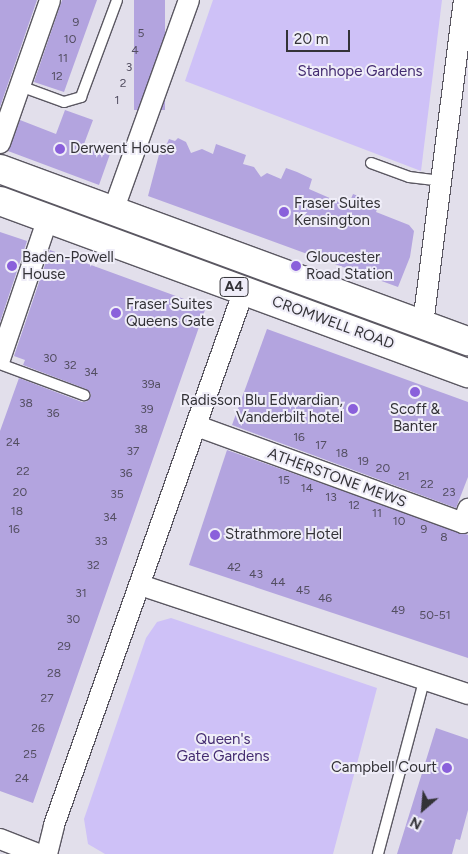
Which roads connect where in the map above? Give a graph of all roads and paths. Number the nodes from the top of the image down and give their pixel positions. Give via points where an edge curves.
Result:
1 (50, 0) edge
2 (117, 0) edge
3 (189, 0) edge
4 (464, 0) edge
5 (20, 86) junction
6 (0, 143) edge
7 (371, 163) dead end
8 (0, 169) edge
9 (440, 181) junction
10 (0, 200) edge
11 (113, 211) junction
12 (48, 218) junction
13 (244, 290) junction
14 (422, 324) junction
15 (468, 341) edge
16 (0, 359) edge
17 (0, 364) edge
18 (468, 373) edge
19 (84, 395) dead end
20 (197, 426) junction
21 (468, 509) edge
22 (140, 585) junction
23 (424, 681) junction
24 (468, 694) edge
25 (0, 839) edge
26 (38, 854) edge
27 (46, 854) edge
28 (378, 854) edge

1 - 5 street
2 - 5 lane via 81,97 64,102
3 - 11 street
4 - 9 street
5 - 6 street
7 - 9 lane via 409,177
8 - 11 highway, CROMWELL ROAD / A4
9 - 14 street
10 - 12 highway, CROMWELL ROAD / A4
11 - 14 highway, CROMWELL ROAD / A4
12 - 13 highway, CROMWELL ROAD / A4
12 - 16 street
13 - 18 highway, CROMWELL ROAD / A4
13 - 20 street
14 - 15 highway, CROMWELL ROAD / A4
17 - 19 lane
20 - 21 street, ATHERSTONE MEWS via 464,524
20 - 22 street
22 - 23 street
22 - 27 street
23 - 24 street
23 - 28 lane
25 - 26 street

